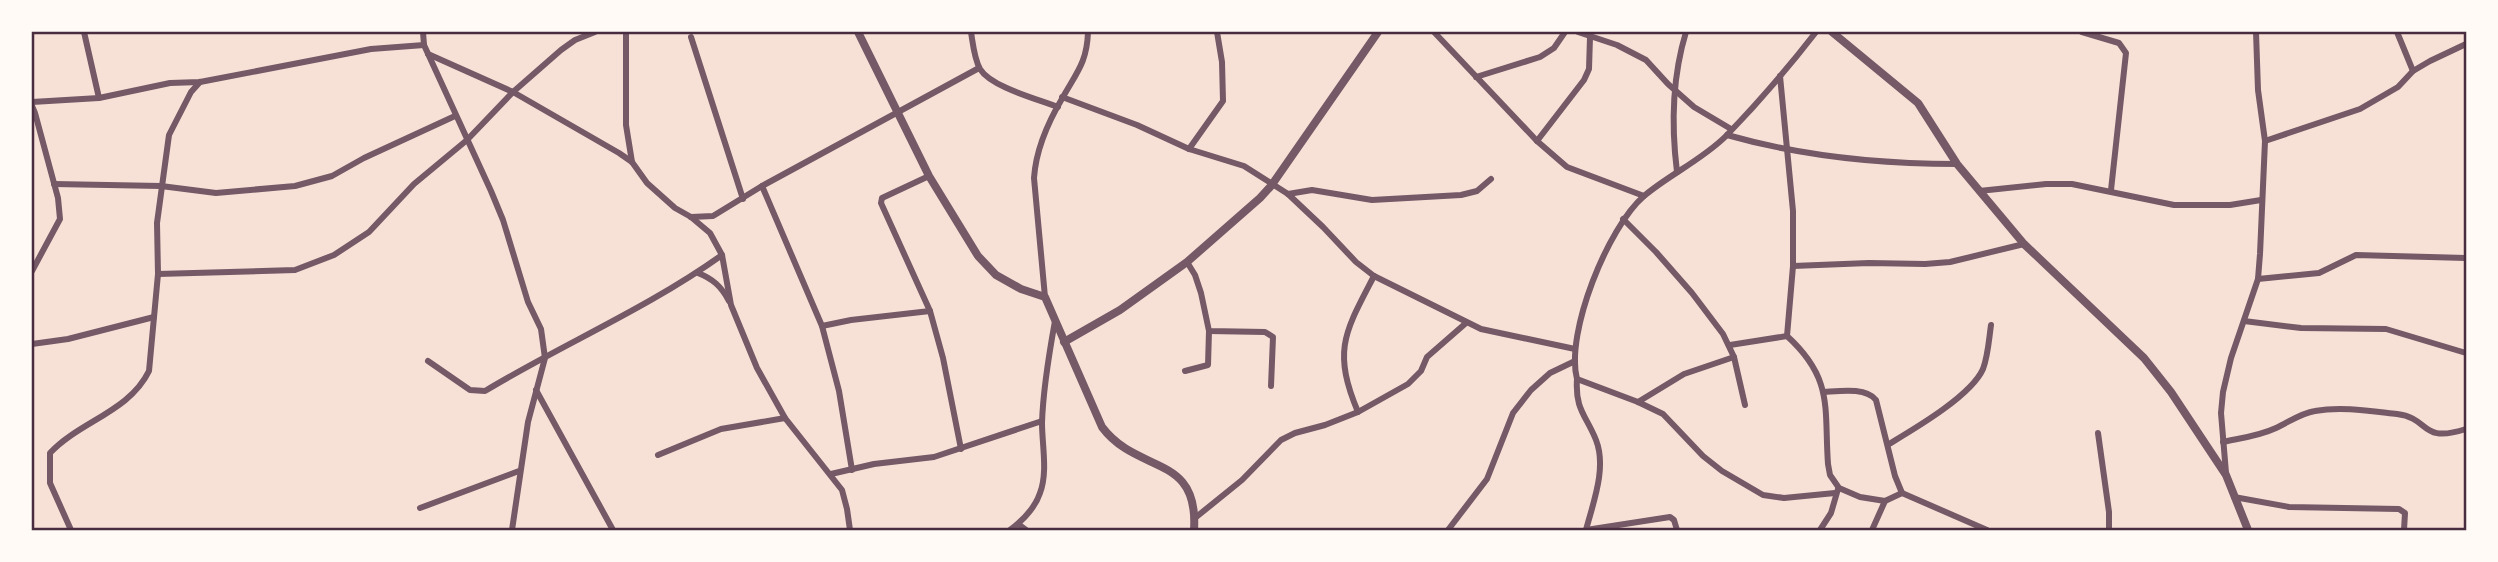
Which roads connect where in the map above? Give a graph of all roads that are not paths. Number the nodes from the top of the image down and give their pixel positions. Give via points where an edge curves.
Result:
1 (84, 32) edge
2 (423, 32) edge
3 (573, 32) edge
4 (595, 32) edge
5 (626, 32) edge
6 (858, 32) edge
7 (971, 32) edge
8 (1088, 32) edge
9 (1217, 32) edge
10 (1378, 32) edge
11 (1434, 32) edge
12 (1565, 32) edge
13 (1578, 32) edge
14 (1686, 32) edge
15 (1816, 32) edge
16 (1832, 32) edge
17 (2082, 32) edge
18 (2256, 32) edge
19 (2397, 32) edge
20 (691, 37) dead end
21 (1590, 37) junction
22 (575, 40) junction
23 (2466, 44) edge
24 (424, 45) junction
25 (428, 54) junction
26 (979, 68) junction
27 (2413, 71) junction
28 (1780, 76) junction
29 (1476, 77) junction
30 (200, 82) junction
31 (1674, 89) junction
32 (513, 92) junction
33 (99, 97) junction
34 (1062, 97) junction
35 (32, 104) edge
36 (1058, 107) junction
37 (898, 111) junction
38 (455, 116) junction
39 (1729, 132) junction
40 (467, 139) junction
41 (1537, 141) junction
42 (2265, 141) junction
43 (1189, 149) junction
44 (1787, 149) junction
45 (632, 162) junction
46 (1957, 164) junction
47 (1677, 172) junction
48 (929, 176) junction
49 (1491, 179) dead end
50 (54, 184) junction
51 (762, 186) junction
52 (1271, 186) junction
53 (161, 187) junction
54 (2111, 190) junction
55 (1979, 191) junction
56 (1288, 194) junction
57 (1644, 196) junction
58 (743, 199) junction
59 (2261, 200) junction
60 (713, 216) junction
61 (691, 217) junction
62 (1623, 219) junction
63 (710, 233) junction
64 (2025, 244) junction
65 (722, 255) junction
66 (2466, 258) edge
67 (1187, 262) junction
68 (1793, 266) junction
69 (32, 271) edge
70 (698, 273) junction
71 (158, 274) junction
72 (1374, 276) junction
73 (2258, 279) junction
74 (1045, 297) junction
75 (731, 305) junction
76 (930, 312) junction
77 (154, 317) junction
78 (1055, 321) junction
79 (2244, 321) junction
80 (1466, 323) junction
81 (1990, 325) dead end
82 (822, 326) junction
83 (1209, 331) junction
84 (1787, 336) junction
85 (1064, 342) junction
86 (32, 344) edge
87 (1730, 345) junction
88 (1575, 349) junction
89 (2466, 354) edge
90 (1734, 357) junction
91 (545, 358) junction
92 (428, 361) dead end
93 (1575, 361) junction
94 (1185, 372) dead end
95 (1577, 379) junction
96 (1271, 386) dead end
97 (536, 390) junction
98 (1824, 392) junction
99 (1638, 402) junction
100 (1745, 405) dead end
101 (1359, 412) junction
102 (785, 418) junction
103 (1042, 421) junction
104 (2466, 429) edge
105 (2098, 433) dead end
106 (2223, 442) junction
107 (1889, 444) junction
108 (961, 449) junction
109 (658, 455) dead end
110 (852, 470) junction
111 (519, 471) junction
112 (831, 474) junction
113 (2226, 475) junction
114 (1837, 490) junction
115 (1902, 493) junction
116 (2234, 497) junction
117 (1885, 501) junction
118 (420, 508) dead end
119 (1195, 519) junction
120 (1018, 524) junction
121 (71, 530) edge
122 (512, 530) edge
123 (613, 530) edge
124 (850, 530) edge
125 (1010, 530) edge
126 (1026, 530) edge
127 (1194, 530) edge
128 (1448, 530) edge
129 (1586, 530) edge
130 (1677, 530) edge
131 (1820, 530) edge
132 (1872, 530) edge
133 (1987, 530) edge
134 (2109, 530) edge
135 (2248, 530) edge
136 (2404, 530) edge

1 - 33 street
2 - 24 street
3 - 22 street
4 - 22 street
5 - 45 street via 626,125
6 - 37 street
7 - 26 street
8 - 34 street via 1079,72
9 - 43 street via 1223,101
10 - 52 street
11 - 29 street
12 - 29 street via 1540,57
13 - 21 street
14 - 31 street
15 - 28 street
16 - 46 street via 1918,103
17 - 54 street via 2119,43 2126,53
18 - 42 street
19 - 27 street
20 - 58 street
21 - 31 street via 1646,60
21 - 41 street via 1589,69 1584,79
22 - 32 street
23 - 27 street
24 - 25 street
24 - 30 street via 371,49
25 - 32 street
25 - 38 street
26 - 36 street via 996,83
26 - 37 street
27 - 42 street via 2398,87 2360,109
28 - 39 street
28 - 44 street
29 - 41 street
30 - 33 street
30 - 53 street via 169,135
31 - 39 street
31 - 47 street
32 - 40 street
32 - 45 street
33 - 35 street
34 - 36 street
34 - 43 street
35 - 50 street
36 - 74 street via 1035,161
37 - 48 street
37 - 51 street
38 - 40 street
38 - 53 street via 332,176 295,186 216,193
39 - 44 street
39 - 47 street
40 - 71 street via 414,184 369,232 334,255 295,270
40 - 91 street via 503,220 541,329
41 - 57 street via 1567,167
42 - 59 street
43 - 52 street via 1244,166
44 - 46 street via 1877,162
44 - 68 street
45 - 61 street via 647,183
46 - 55 street
47 - 57 street
48 - 74 street via 978,256 996,275
48 - 76 street via 882,198 881,203
49 - 56 street via 1476,191 1461,195 1372,200 1312,190
50 - 53 street
50 - 69 street via 60,219
51 - 58 street
51 - 82 street
52 - 56 street
52 - 67 street
53 - 71 street
54 - 55 street via 2046,184
54 - 59 street via 2174,205
55 - 64 street
56 - 72 street
57 - 62 street
58 - 60 street
59 - 73 street
60 - 61 street
60 - 63 street
61 - 63 street
62 - 87 street via 1692,293
62 - 88 street via 1595,274
63 - 65 street
64 - 68 street via 1925,264
64 - 113 street via 2144,358
65 - 70 street
65 - 75 street
66 - 73 street via 2356,255 2319,273
67 - 83 street via 1201,293
67 - 85 street via 1120,310
68 - 84 street
70 - 75 street via 711,278
70 - 91 street
71 - 77 street
72 - 80 street
72 - 101 street via 1344,345 1343,371
73 - 79 street
74 - 78 street
75 - 102 street via 757,368
76 - 82 street
76 - 108 street
77 - 86 street
77 - 121 street via 149,371 143,383 122,404 63,439 51,453 50,483
78 - 85 street
78 - 103 street
79 - 89 street via 2386,330
79 - 106 street via 2222,392
80 - 88 street
80 - 101 street via 1427,357 1417,377
81 - 107 street via 1986,358 1975,381
82 - 110 street
83 - 94 street via 1209,365
83 - 96 street via 1270,334 1275,342
84 - 87 street
84 - 98 street via 1813,365
85 - 119 street via 1102,428 1111,440 1185,482
87 - 90 street
88 - 93 street
90 - 99 street via 1684,374
90 - 100 street
91 - 92 street via 485,391 470,390
91 - 97 street
93 - 95 street
93 - 128 street via 1550,373 1513,413 1487,479
95 - 99 street
95 - 129 street via 1576,396 1596,440 1600,462
97 - 111 street
97 - 123 street
98 - 107 street via 1872,395
98 - 114 street via 1828,464
99 - 114 street via 1663,414 1703,456 1763,495 1784,498
101 - 119 street via 1281,440
102 - 109 street via 721,429
102 - 112 street
103 - 108 street
103 - 120 street via 1041,491
104 - 106 street via 2439,435 2404,415 2326,410
105 - 134 street
106 - 113 street
107 - 115 street
108 - 110 street
110 - 112 street
111 - 118 street
111 - 122 street
112 - 124 street via 842,489
113 - 116 street
114 - 117 street
114 - 131 street
115 - 117 street
115 - 133 street
116 - 135 street
116 - 136 street via 2289,507 2399,509 2405,513
117 - 132 street
119 - 127 street
120 - 125 street
120 - 126 street
129 - 130 street via 1670,517

